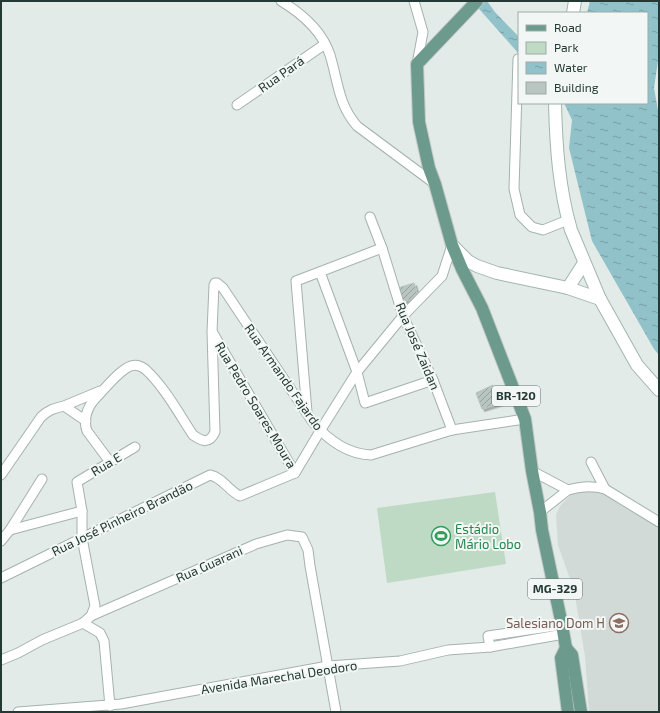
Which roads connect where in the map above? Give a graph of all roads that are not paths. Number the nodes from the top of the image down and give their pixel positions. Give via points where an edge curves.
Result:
1 (281, 1) edge
2 (414, 1) edge
3 (575, 1) edge
4 (474, 3) edge
5 (573, 12) edge
6 (325, 44) junction
7 (518, 59) dead end
8 (417, 64) junction
9 (555, 104) edge
10 (237, 105) dead end
11 (435, 184) junction
12 (370, 217) dead end
13 (569, 225) junction
14 (452, 244) junction
15 (382, 248) junction
16 (583, 261) junction
17 (320, 272) junction
18 (568, 288) junction
19 (600, 299) junction
20 (403, 316) junction
21 (212, 332) junction
22 (357, 372) junction
23 (433, 380) junction
24 (105, 389) junction
25 (659, 390) edge
26 (64, 406) junction
27 (307, 414) junction
28 (525, 419) junction
29 (86, 421) junction
30 (452, 430) junction
31 (320, 431) junction
32 (135, 447) dead end
33 (110, 462) junction
34 (591, 462) dead end
35 (532, 471) junction
36 (295, 473) junction
37 (1, 475) edge
38 (42, 479) dead end
39 (605, 489) junction
40 (568, 490) junction
41 (82, 511) junction
42 (540, 512) junction
43 (659, 522) edge
44 (10, 530) junction
45 (542, 530) joint
46 (82, 538) junction
47 (1, 541) edge
48 (1, 578) edge
49 (90, 616) junction
50 (83, 623) junction
51 (563, 630) junction
52 (490, 648) junction
53 (566, 648) junction
54 (1, 660) edge
55 (328, 666) junction
56 (110, 706) junction
57 (18, 712) edge
58 (336, 712) edge
59 (568, 712) edge
60 (581, 712) edge

1 - 6 street via 306,20
2 - 8 street via 423,32
3 - 5 main road
4 - 8 main road
6 - 10 street, Rua Pará
6 - 11 street via 330,54 339,94 350,118
7 - 13 street via 514,189 520,215 532,227 543,230
8 - 11 main road via 419,122
9 - 13 main road via 558,164
11 - 14 main road
12 - 15 street, Rua José Zaidan
13 - 16 main road
14 - 18 main road via 468,261 477,266 497,273
14 - 20 street, Rua Pedro Soares Moura via 442,276
14 - 28 main road, BR-120 via 482,308
15 - 17 street
15 - 20 street, Rua José Zaidan
16 - 18 main road
16 - 19 main road
17 - 22 street
17 - 27 street via 296,281
18 - 19 main road
19 - 25 main road via 637,365
20 - 22 street, Rua Pedro Soares Moura
20 - 23 street, Rua José Zaidan
21 - 24 street, Rua Armando Fajardo via 215,432 212,438 206,441 193,435 158,383 144,369 135,365 128,367
21 - 27 street, Rua Armando Fajardo via 214,285 217,282
21 - 36 street, Rua Pedro Soares Moura
22 - 23 street via 365,403
22 - 31 street, Rua Pedro Soares Moura
23 - 30 street, Rua José Zaidan
24 - 26 street
24 - 29 street via 91,404
26 - 29 street
26 - 37 street via 52,409 41,417
27 - 31 street, Rua Armando Fajardo
28 - 30 street, Rua Armando Fajardo
28 - 35 main road, BR-120
29 - 33 street via 87,430
30 - 31 street, Rua Armando Fajardo via 371,455 352,452 330,440
31 - 36 street, Rua Pedro Soares Moura
32 - 33 street, Rua E
33 - 41 street, Rua E via 77,482
34 - 39 street
35 - 40 street
35 - 42 main road, BR-120
36 - 46 street, Rua José Pinheiro Brandão via 240,496 234,494 215,476 210,475
38 - 44 street
39 - 40 street via 587,486
39 - 43 street
40 - 42 street
41 - 44 street
41 - 46 street
42 - 45 main road, BR-120
44 - 47 street
45 - 51 main road, MG-329
46 - 48 street, Rua José Pinheiro Brandão
46 - 49 street via 95,606
49 - 50 street
49 - 55 street, Rua Guarani via 256,544 287,535 302,537 308,550
50 - 54 street
50 - 56 street via 100,633 105,644
51 - 52 street, Avenida Marechal Deodoro
51 - 52 street via 488,636
51 - 53 main road, MG-329
52 - 55 street, Avenida Marechal Deodoro via 448,650 400,661
53 - 59 main road via 561,658
53 - 60 main road, MG-329 via 572,655
55 - 56 street, Avenida Marechal Deodoro
55 - 58 street
56 - 57 street, Avenida Marechal Deodoro

